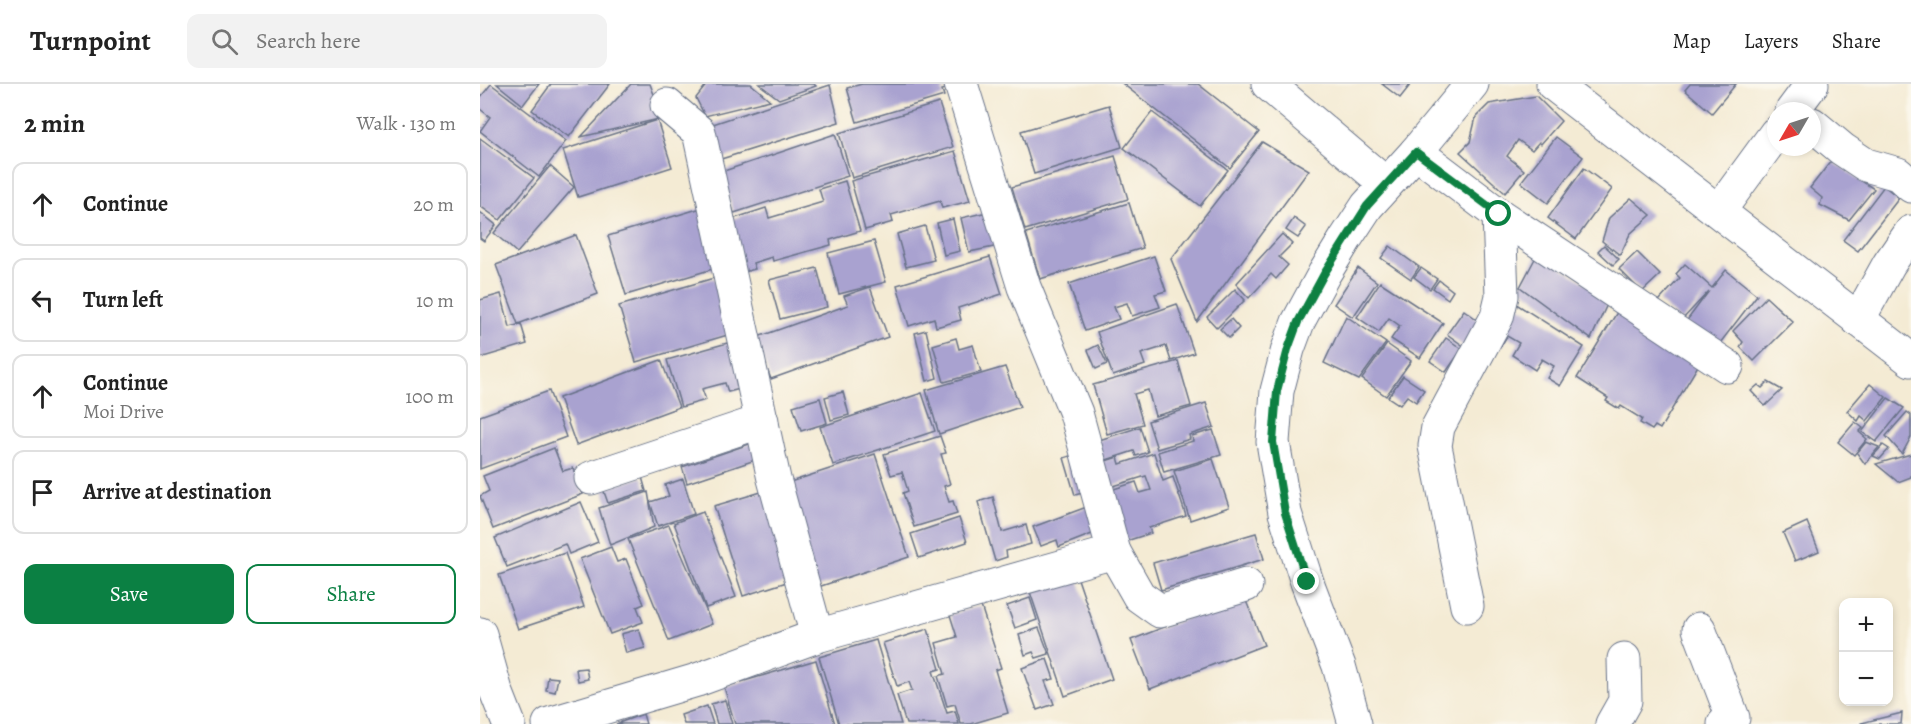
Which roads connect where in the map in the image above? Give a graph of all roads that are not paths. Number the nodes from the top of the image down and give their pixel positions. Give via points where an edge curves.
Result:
1 (961, 84) edge
2 (1268, 84) edge
3 (1472, 84) edge
4 (1553, 84) edge
5 (667, 105) dead end
6 (1821, 132) edge
7 (1767, 150) edge
8 (1416, 152) junction
9 (1386, 184) junction
10 (1911, 186) edge
11 (1719, 211) junction
12 (1499, 214) junction
13 (1911, 232) edge
14 (1858, 320) junction
15 (1911, 360) edge
16 (1727, 366) dead end
17 (762, 421) junction
18 (591, 478) dead end
19 (1114, 552) junction
20 (1246, 585) dead end
21 (1467, 606) dead end
22 (1699, 629) dead end
23 (480, 634) edge
24 (817, 636) junction
25 (1623, 660) dead end
26 (1728, 721) edge
27 (509, 724) edge
28 (549, 724) edge
29 (1355, 724) edge
30 (1612, 724) edge

1 - 19 street via 1024,287 1076,413
2 - 9 street
3 - 8 street
4 - 11 street
5 - 17 street via 699,132
6 - 10 street via 1866,165 1898,174
7 - 11 street
8 - 9 street
8 - 12 street
9 - 29 street via 1346,238 1298,322 1277,391 1273,442 1285,513 1339,666
11 - 14 street
12 - 16 street
12 - 21 street via 1502,296 1497,317 1438,427 1435,446
13 - 14 street
14 - 15 street
17 - 18 street
17 - 24 street
19 - 20 street via 1139,596 1160,611
19 - 24 street
22 - 26 street
23 - 27 street
24 - 28 street via 697,680
25 - 30 street via 1625,701

